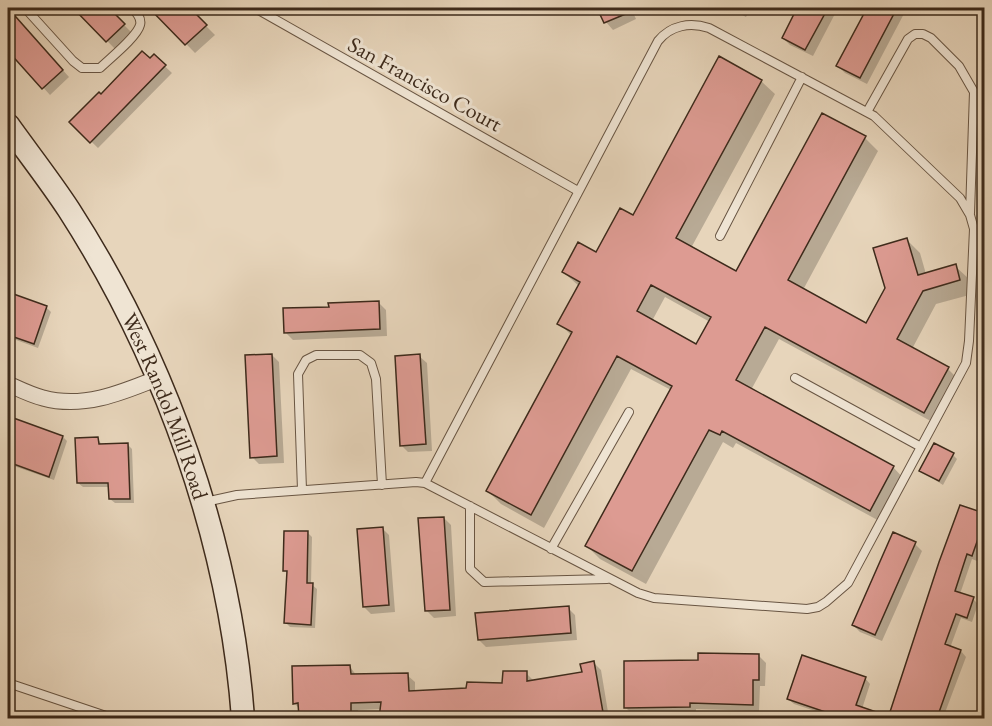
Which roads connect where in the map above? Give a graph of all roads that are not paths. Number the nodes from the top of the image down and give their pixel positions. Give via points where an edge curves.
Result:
1 (25, 8) edge
2 (132, 8) edge
3 (255, 8) edge
4 (802, 77) junction
5 (867, 112) junction
6 (8, 125) edge
7 (578, 191) junction
8 (970, 215) junction
9 (720, 236) dead end
10 (158, 378) junction
11 (795, 378) dead end
12 (8, 384) edge
13 (629, 412) dead end
14 (921, 447) junction
15 (425, 483) junction
16 (382, 484) junction
17 (302, 490) junction
18 (204, 503) junction
19 (470, 506) junction
20 (551, 549) junction
21 (609, 579) junction
22 (8, 683) edge
23 (112, 718) edge
24 (243, 718) edge

1 - 2 lane via 82,68 100,68 136,33 140,18
3 - 7 lane, San Francisco Court
4 - 5 lane
4 - 7 lane via 709,28 690,25 672,29 658,41
4 - 9 lane
5 - 8 lane via 960,198
5 - 8 lane via 908,39 915,34 931,38 959,66 974,92
6 - 10 main road, West Randol Mill Road via 69,210
7 - 15 lane
8 - 14 lane via 974,229 966,363
10 - 12 street via 122,393 79,403 43,398
10 - 18 main road, West Randol Mill Road
11 - 14 lane
13 - 20 lane
14 - 21 lane via 848,583 818,607 654,598
15 - 16 lane
15 - 19 lane
16 - 17 lane
16 - 17 lane via 376,379 371,363 360,355 316,355 306,360 298,374
17 - 18 lane via 237,495
18 - 24 main road, West Randol Mill Road via 223,580
19 - 20 lane
19 - 21 lane via 470,569 484,582
20 - 21 lane
22 - 23 lane

